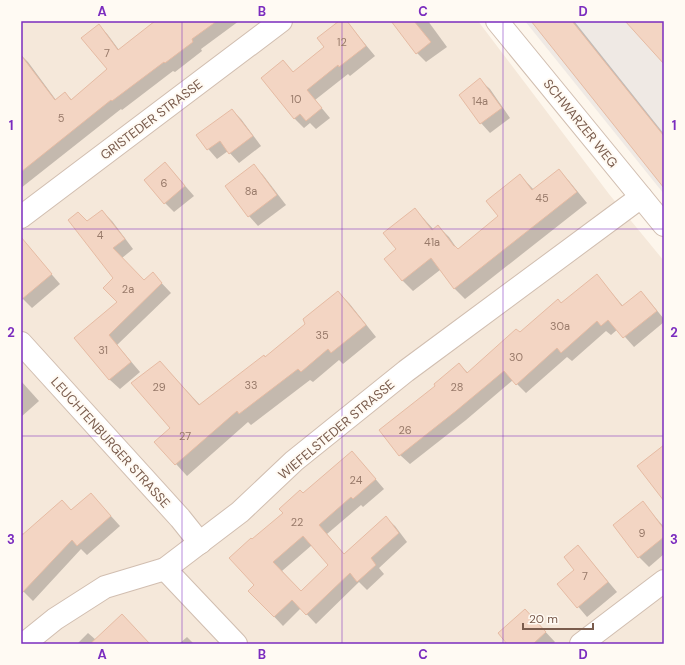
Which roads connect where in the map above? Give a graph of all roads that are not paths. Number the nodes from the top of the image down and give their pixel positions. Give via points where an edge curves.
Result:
1 (281, 21) edge
2 (497, 21) edge
3 (641, 197) junction
4 (21, 217) edge
5 (664, 225) edge
6 (21, 343) edge
7 (200, 543) junction
8 (166, 569) junction
9 (664, 581) edge
10 (24, 644) edge
11 (236, 644) edge
12 (582, 644) edge

1 - 4 street, GRISTEDER STRASSE
2 - 3 street, SCHWARZER WEG
3 - 5 street, SCHWARZER WEG
3 - 7 street, WIEFELSTEDER STRASSE via 406,371 294,461 240,512
6 - 7 street, LEUCHTENBURGER STRASSE
7 - 8 street, WIEFELSTEDER STRASSE
8 - 10 street, WIEFELSTEDER STRASSE via 105,587 55,619
8 - 11 street
9 - 12 street

